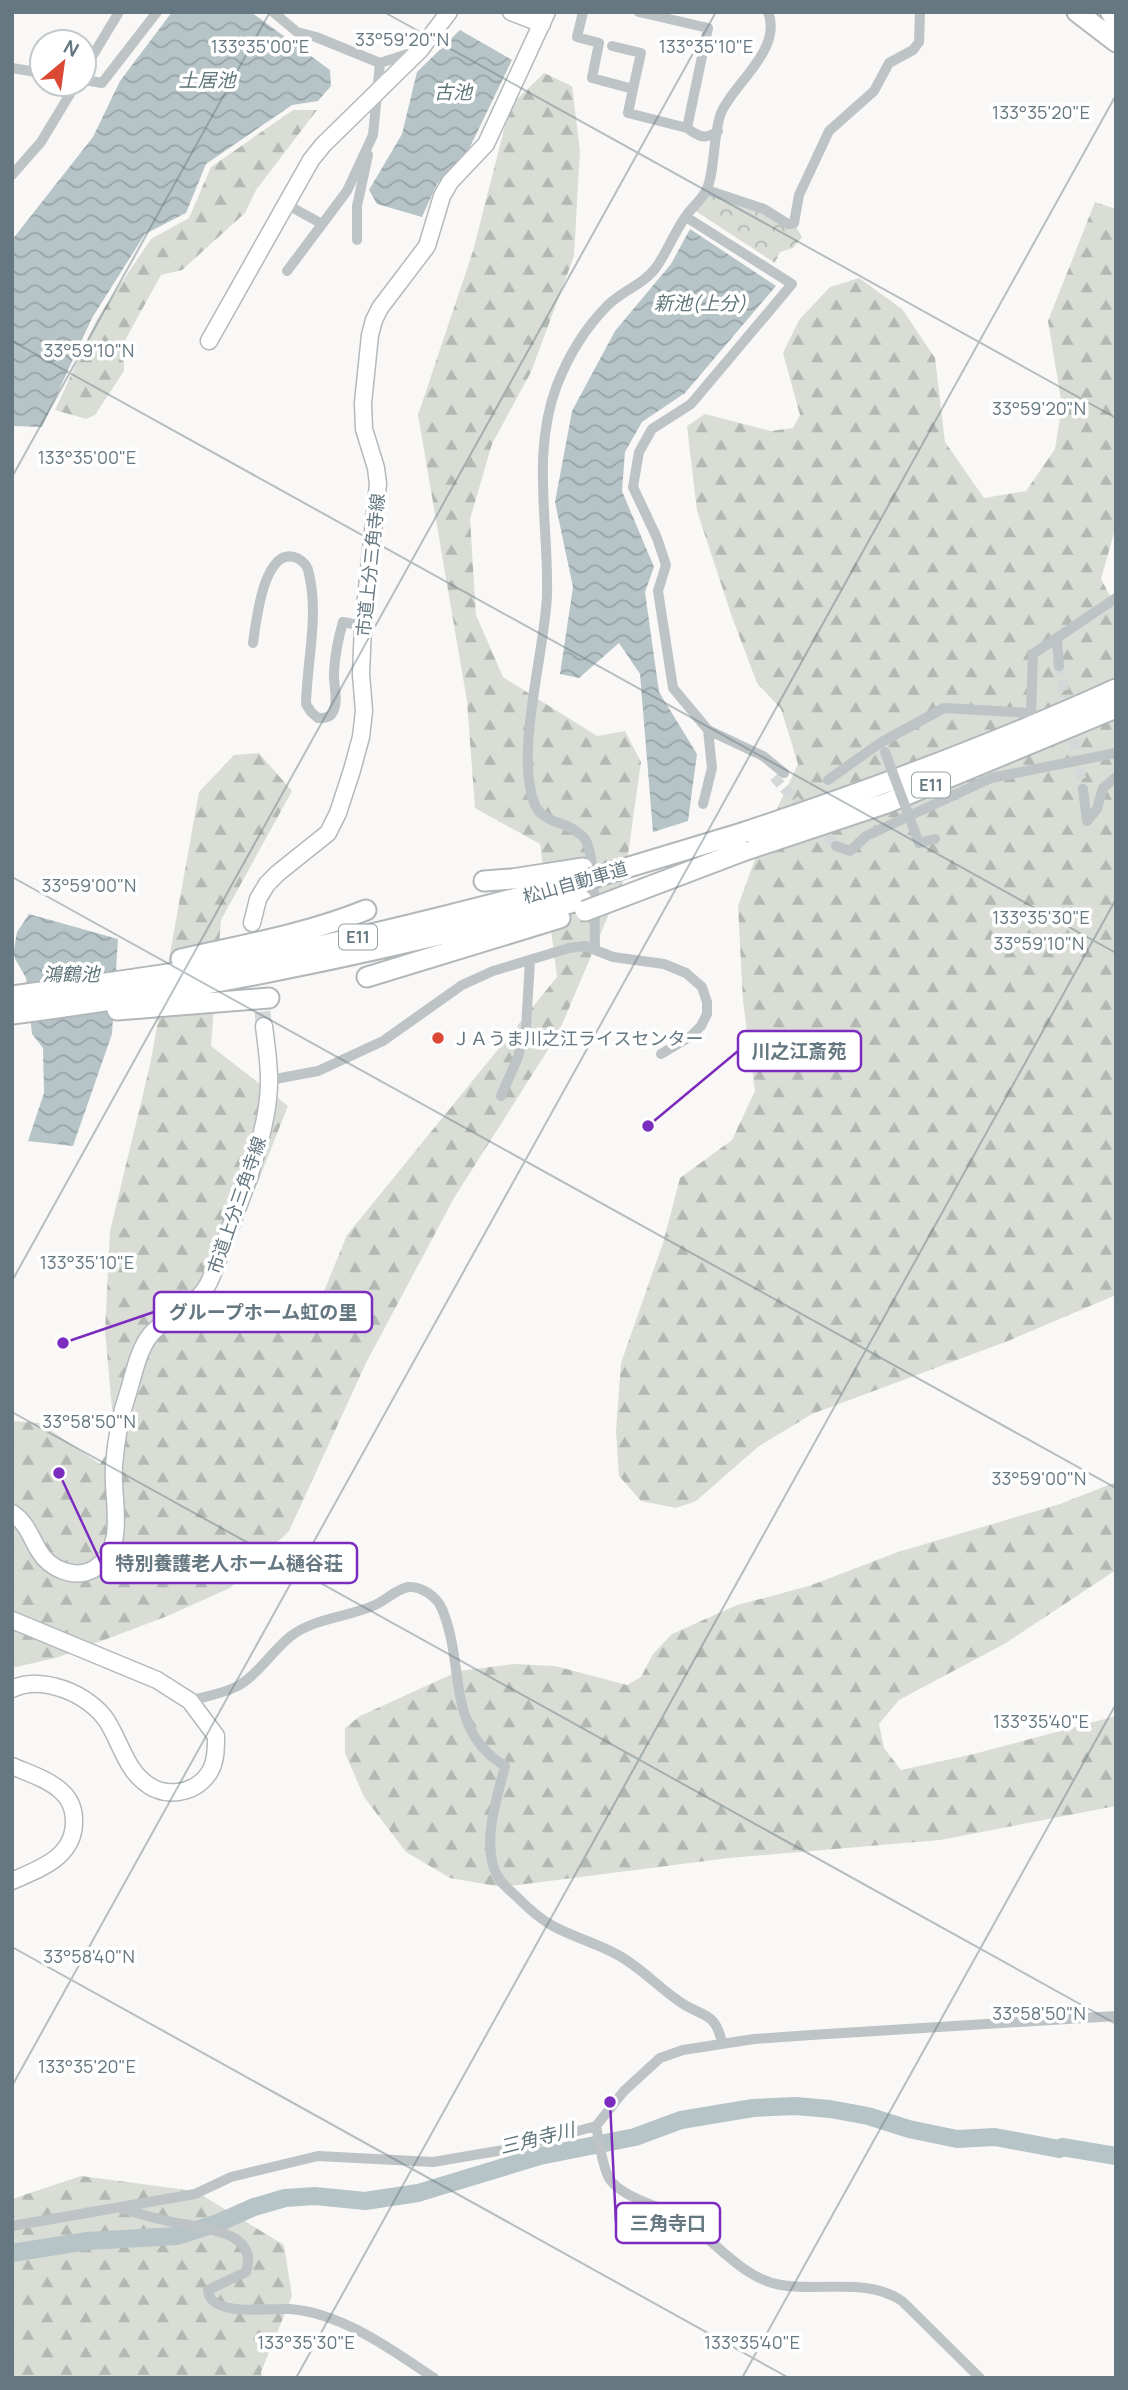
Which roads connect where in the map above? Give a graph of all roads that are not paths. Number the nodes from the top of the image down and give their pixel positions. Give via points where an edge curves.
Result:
1 (119, 12) edge
2 (157, 12) edge
3 (273, 12) edge
4 (449, 12) edge
5 (511, 12) edge
6 (583, 12) edge
7 (639, 12) edge
8 (768, 12) edge
9 (920, 12) edge
10 (1077, 12) edge
11 (1110, 12) edge
12 (544, 18) edge
13 (1116, 23) edge
14 (1116, 42) edge
15 (619, 44) dead end
16 (98, 47) edge
17 (420, 50) junction
18 (380, 63) junction
19 (98, 82) edge
20 (633, 89) junction
21 (377, 94) junction
22 (68, 98) edge
23 (687, 128) junction
24 (718, 131) junction
25 (373, 135) junction
26 (12, 175) edge
27 (707, 190) junction
28 (286, 204) junction
29 (685, 216) junction
30 (322, 225) junction
31 (357, 240) dead end
32 (287, 271) dead end
33 (209, 341) dead end
34 (1116, 598) edge
35 (363, 626) junction
36 (1057, 640) junction
37 (253, 643) dead end
38 (1059, 666) tunnel mouth
39 (1116, 689) edge
40 (1116, 708) edge
41 (708, 730) junction
42 (882, 748) junction
43 (1116, 753) edge
44 (779, 775) tunnel mouth
45 (1116, 777) edge
46 (828, 779) dead end
47 (1083, 789) tunnel mouth
48 (703, 804) dead end
49 (744, 836) junction
50 (936, 839) dead end
51 (836, 846) dead end
52 (584, 874) junction
53 (484, 881) dead end
54 (583, 906) junction
55 (366, 911) dead end
56 (252, 923) dead end
57 (595, 949) junction
58 (530, 960) junction
59 (367, 977) dead end
60 (127, 990) junction
61 (270, 998) dead end
62 (13, 1005) edge
63 (264, 1026) tunnel mouth
64 (662, 1054) dead end
65 (270, 1080) junction
66 (501, 1096) dead end
67 (12, 1513) edge
68 (12, 1620) edge
69 (12, 1689) edge
70 (190, 1701) junction
71 (12, 1766) edge
72 (12, 1881) edge
73 (1116, 2016) edge
74 (722, 2044) junction
75 (596, 2126) junction
76 (118, 2207) junction
77 (12, 2226) edge
78 (434, 2378) edge
79 (980, 2378) edge

1 - 16 street
2 - 19 street
3 - 18 street via 297,32
4 - 17 street
5 - 12 street
6 - 20 street via 578,37 599,43 592,78
7 - 23 street via 708,29
8 - 24 street via 771,33 721,114
9 - 27 street via 919,42 913,50 889,63 874,91 829,131 799,195 794,223
10 - 14 highway
11 - 13 main road
12 - 35 street, 市道上分三角寺線 via 486,144 450,182 427,246 374,320 363,403 364,429 378,484
15 - 20 street via 641,53
17 - 18 street
17 - 21 street
18 - 21 street
20 - 23 street via 628,113
21 - 25 street
21 - 28 street via 323,145
22 - 26 street via 41,142
23 - 24 street via 700,138
24 - 27 street
25 - 30 street via 347,191
25 - 31 street via 357,206
27 - 29 street
28 - 30 street
28 - 33 street
29 - 41 street via 792,284 691,404 652,429 639,452 633,487 666,565 658,591 673,688
29 - 57 street via 656,269 608,305 572,355 557,386 544,439 547,594 528,748 530,781 535,805 544,818 573,829 584,838 591,855
30 - 32 street
34 - 36 street
35 - 37 street via 343,622 333,676 335,704 327,718 318,718 306,704 314,640 309,571 302,560 279,557 271,567
35 - 56 street, 市道上分三角寺線 via 361,737 338,813 328,833 267,884
36 - 38 street
36 - 42 street via 1033,654 1031,713 944,708
39 - 49 highway, E11
40 - 49 highway, E11 via 887,803
41 - 44 street via 763,756
41 - 48 street via 712,768
42 - 46 street
42 - 50 street, bridge via 919,843
43 - 51 street via 991,778 866,836 850,851
45 - 47 street via 1104,788 1087,821
49 - 52 highway
49 - 54 highway, bridge
52 - 53 highway
52 - 60 highway, 松山自動車道 / E11 via 439,919
54 - 59 highway
54 - 60 highway, 松山自動車道 / E11 via 275,973
55 - 60 highway
57 - 58 street via 569,948
57 - 64 street via 613,957 664,964 686,973 702,987 707,1014 702,1026
58 - 65 street via 463,985 383,1041 343,1060 318,1071
58 - 66 street via 526,1028
60 - 61 highway
60 - 62 highway
60 - 62 highway
63 - 65 street, 市道上分三角寺線
65 - 67 street, 市道上分三角寺線 via 263,1127 207,1286 193,1303 152,1333 143,1348 117,1441 116,1525 109,1556 93,1569 60,1570 39,1552 28,1528
68 - 70 street via 157,1680
69 - 70 street via 38,1682 92,1705 108,1722 136,1774 152,1788 171,1793 192,1788 214,1763 216,1736
70 - 74 street via 240,1685 292,1635 374,1605 405,1587 432,1595 450,1631 464,1715 472,1736 488,1756 505,1766 493,1813 491,1848 494,1870 501,1881 553,1926 635,1964 677,2001 712,2018
71 - 72 street via 62,1791 74,1811 75,1824 65,1851
73 - 74 street
74 - 75 street via 660,2058
75 - 76 street via 515,2148 433,2162 318,2157 231,2177 195,2194
75 - 79 street via 610,2179 624,2192 681,2218 764,2280 889,2292
76 - 77 street
76 - 78 street via 229,2234 246,2250 246,2272 208,2290 211,2299 223,2306 318,2314 355,2330

